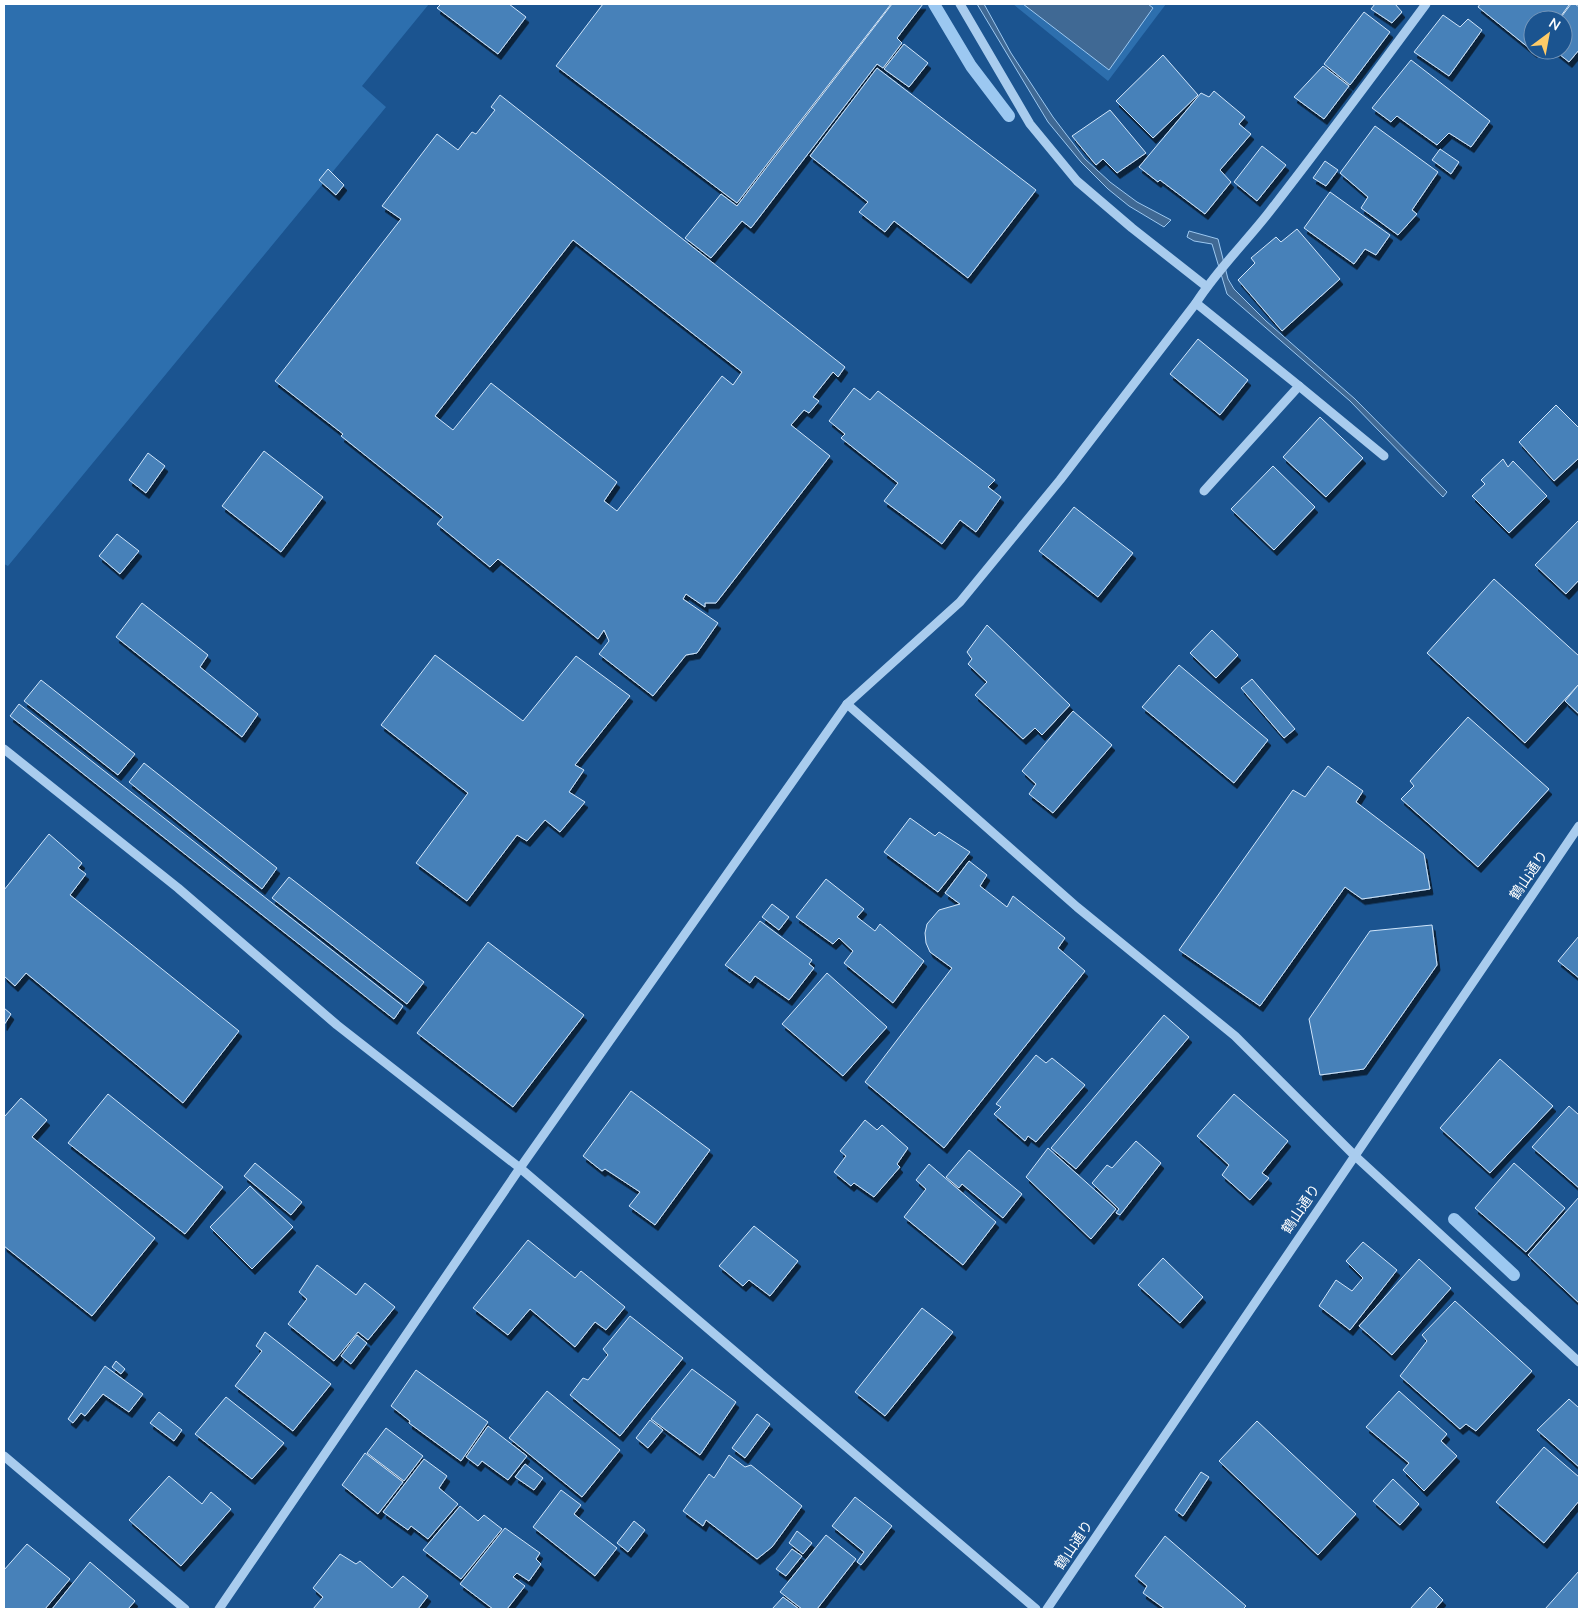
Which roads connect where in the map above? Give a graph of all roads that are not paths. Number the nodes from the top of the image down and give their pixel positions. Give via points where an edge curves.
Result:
1 (960, 4) edge
2 (1426, 4) edge
3 (1207, 287) junction
4 (1196, 303) junction
5 (1299, 386) junction
6 (1384, 456) dead end
7 (1204, 491) dead end
8 (847, 704) junction
9 (4, 748) edge
10 (1579, 826) edge
11 (1354, 1155) junction
12 (520, 1168) junction
13 (1579, 1362) edge
14 (4, 1456) edge
15 (185, 1609) edge
16 (218, 1609) edge
17 (1036, 1609) edge
18 (1047, 1609) edge

1 - 3 street via 1030,124 1077,181
2 - 3 street via 1324,142
3 - 4 street
4 - 5 street
4 - 8 street via 1060,480 960,602
5 - 6 street
5 - 7 street
8 - 11 street via 1077,907 1235,1036
8 - 12 street
9 - 12 street via 178,888 337,1025
10 - 11 street, 鶴山通り
11 - 13 street
11 - 18 street, 鶴山通り
12 - 16 street
12 - 17 street
14 - 15 street

